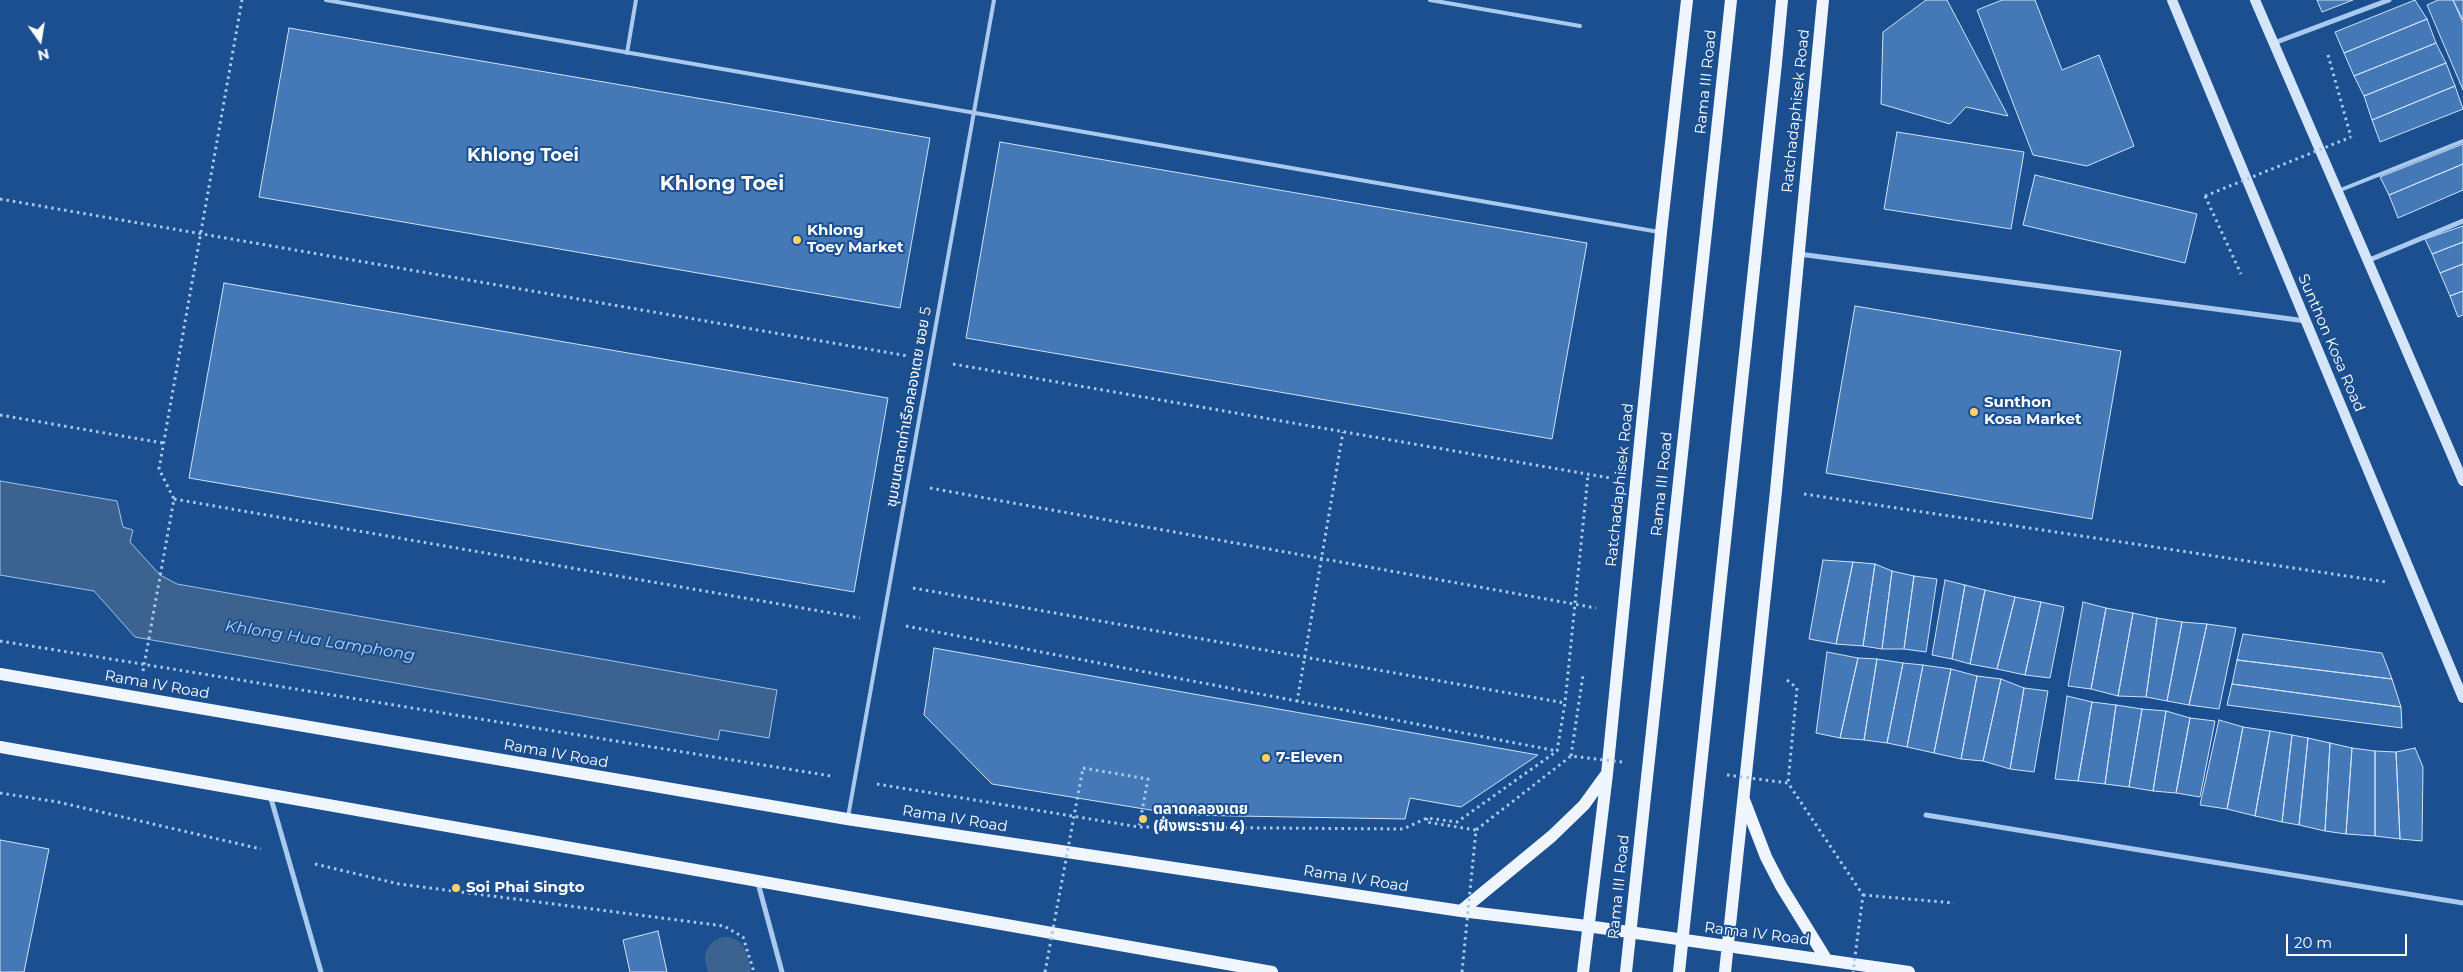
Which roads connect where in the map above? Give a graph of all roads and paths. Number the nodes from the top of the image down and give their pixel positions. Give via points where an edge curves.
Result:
1 (242, 0) edge
2 (326, 0) edge
3 (636, 0) edge
4 (994, 0) edge
5 (1430, 0) edge
6 (1688, 0) edge
7 (1731, 0) edge
8 (1782, 0) edge
9 (1823, 0) edge
10 (2172, 0) edge
11 (2256, 0) edge
12 (2389, 0) edge
13 (1580, 26) dead end
14 (2274, 43) junction
15 (627, 53) junction
16 (2328, 55) dead end
17 (974, 112) junction
18 (2463, 141) edge
19 (2338, 191) junction
20 (0, 199) edge
21 (2463, 220) edge
22 (1661, 232) junction
23 (201, 234) junction
24 (1799, 254) junction
25 (2367, 261) junction
26 (2241, 274) dead end
27 (2306, 321) junction
28 (930, 360) junction
29 (0, 415) edge
30 (1343, 432) junction
31 (164, 443) junction
32 (1588, 474) junction
33 (2463, 481) edge
34 (1637, 482) junction
35 (907, 484) junction
36 (1776, 490) junction
37 (174, 499) junction
38 (1321, 558) junction
39 (890, 584) junction
40 (2416, 587) junction
41 (1574, 604) junction
42 (1624, 613) junction
43 (883, 622) junction
44 (149, 639) dead end
45 (0, 641) edge
46 (1304, 656) junction
47 (0, 674) edge
48 (1583, 675) dead end
49 (1787, 680) dead end
50 (2463, 698) edge
51 (1297, 702) junction
52 (1565, 703) junction
53 (0, 747) edge
54 (1557, 751) junction
55 (1571, 756) dead end
56 (1607, 774) junction
57 (834, 777) dead end
58 (1788, 783) dead end
59 (873, 784) dead end
60 (0, 794) edge
61 (270, 795) junction
62 (1743, 798) junction
63 (1926, 815) dead end
64 (847, 819) junction
65 (1426, 820) junction
66 (1139, 827) junction
67 (1476, 830) dead end
68 (288, 855) junction
69 (758, 883) junction
70 (1863, 895) dead end
71 (1954, 903) dead end
72 (2463, 903) edge
73 (1461, 912) junction
74 (1587, 926) junction
75 (1728, 948) junction
76 (1826, 959) junction
77 (1238, 969) edge
78 (321, 972) edge
79 (754, 972) edge
80 (782, 972) edge
81 (1045, 972) edge
82 (1272, 972) edge
83 (1583, 972) edge
84 (1626, 972) edge
85 (1679, 972) edge
86 (1725, 972) edge
87 (1909, 972) edge

1 - 23 path
2 - 15 lane
3 - 15 lane
4 - 17 lane, ชุมชนตลาดท่าเรือคลองเตย ซอย 5
5 - 13 lane
6 - 22 main road, Ratchadaphisek Road
7 - 84 main road, Rama III Road, bridge
8 - 85 main road, bridge
9 - 24 main road, Ratchadaphisek Road
10 - 27 main road, Sunthon Kosa Road
11 - 14 main road
12 - 14 street
14 - 19 main road
15 - 17 lane
16 - 26 path, bridge via 2351,136 2205,196
17 - 22 lane
17 - 28 lane, ชุมชนตลาดท่าเรือคลองเตย ซอย 5
18 - 19 lane
19 - 25 main road
20 - 23 path
21 - 25 street
22 - 34 main road, Ratchadaphisek Road
23 - 28 path
23 - 31 path
24 - 27 street
24 - 36 main road, Ratchadaphisek Road
25 - 33 main road
27 - 40 main road, Sunthon Kosa Road
28 - 30 path
28 - 35 lane, ชุมชนตลาดท่าเรือคลองเตย ซอย 5
29 - 31 path
30 - 32 path
30 - 38 path
31 - 37 path via 159,470
32 - 34 path
32 - 41 path
34 - 42 main road, Ratchadaphisek Road
35 - 38 path
35 - 39 lane, ชุมชนตลาดท่าเรือคลองเตย ซอย 5
36 - 40 path
36 - 62 main road, Ratchadaphisek Road
37 - 43 path
37 - 44 path
38 - 41 path
38 - 46 path
39 - 43 lane, ชุมชนตลาดท่าเรือคลองเตย ซอย 5
39 - 46 path
40 - 50 main road, Sunthon Kosa Road
41 - 42 path
41 - 52 path
42 - 56 main road, Ratchadaphisek Road
43 - 51 path
43 - 64 lane, ชุมชนตลาดท่าเรือคลองเตย ซอย 5
45 - 57 path
46 - 51 path
46 - 52 path
47 - 64 main road, Rama IV Road
48 - 55 path
49 - 58 path via 1797,688
51 - 54 path
52 - 54 path
53 - 61 main road
54 - 65 path via 1457,822
56 - 73 main road via 1584,805 1552,836
56 - 74 main road, Ratchadaphisek Road
59 - 66 path
60 - 68 path via 58,802
61 - 68 street
61 - 69 main road
62 - 75 main road, Ratchadaphisek Road
62 - 76 main road via 1766,858
63 - 72 street
64 - 73 main road, Rama IV Road
65 - 66 path via 1402,829
65 - 67 path
66 - 81 path, bridge via 1148,780 1083,768
68 - 78 street
68 - 79 path via 400,884 724,926 742,937
69 - 77 main road
69 - 80 street
70 - 71 path
73 - 74 main road, Rama IV Road
74 - 75 main road, Rama IV Road
74 - 83 main road, Ratchadaphisek Road
75 - 76 main road, Rama IV Road
75 - 86 main road, Ratchadaphisek Road
76 - 87 main road, Rama IV Road
77 - 82 main road

